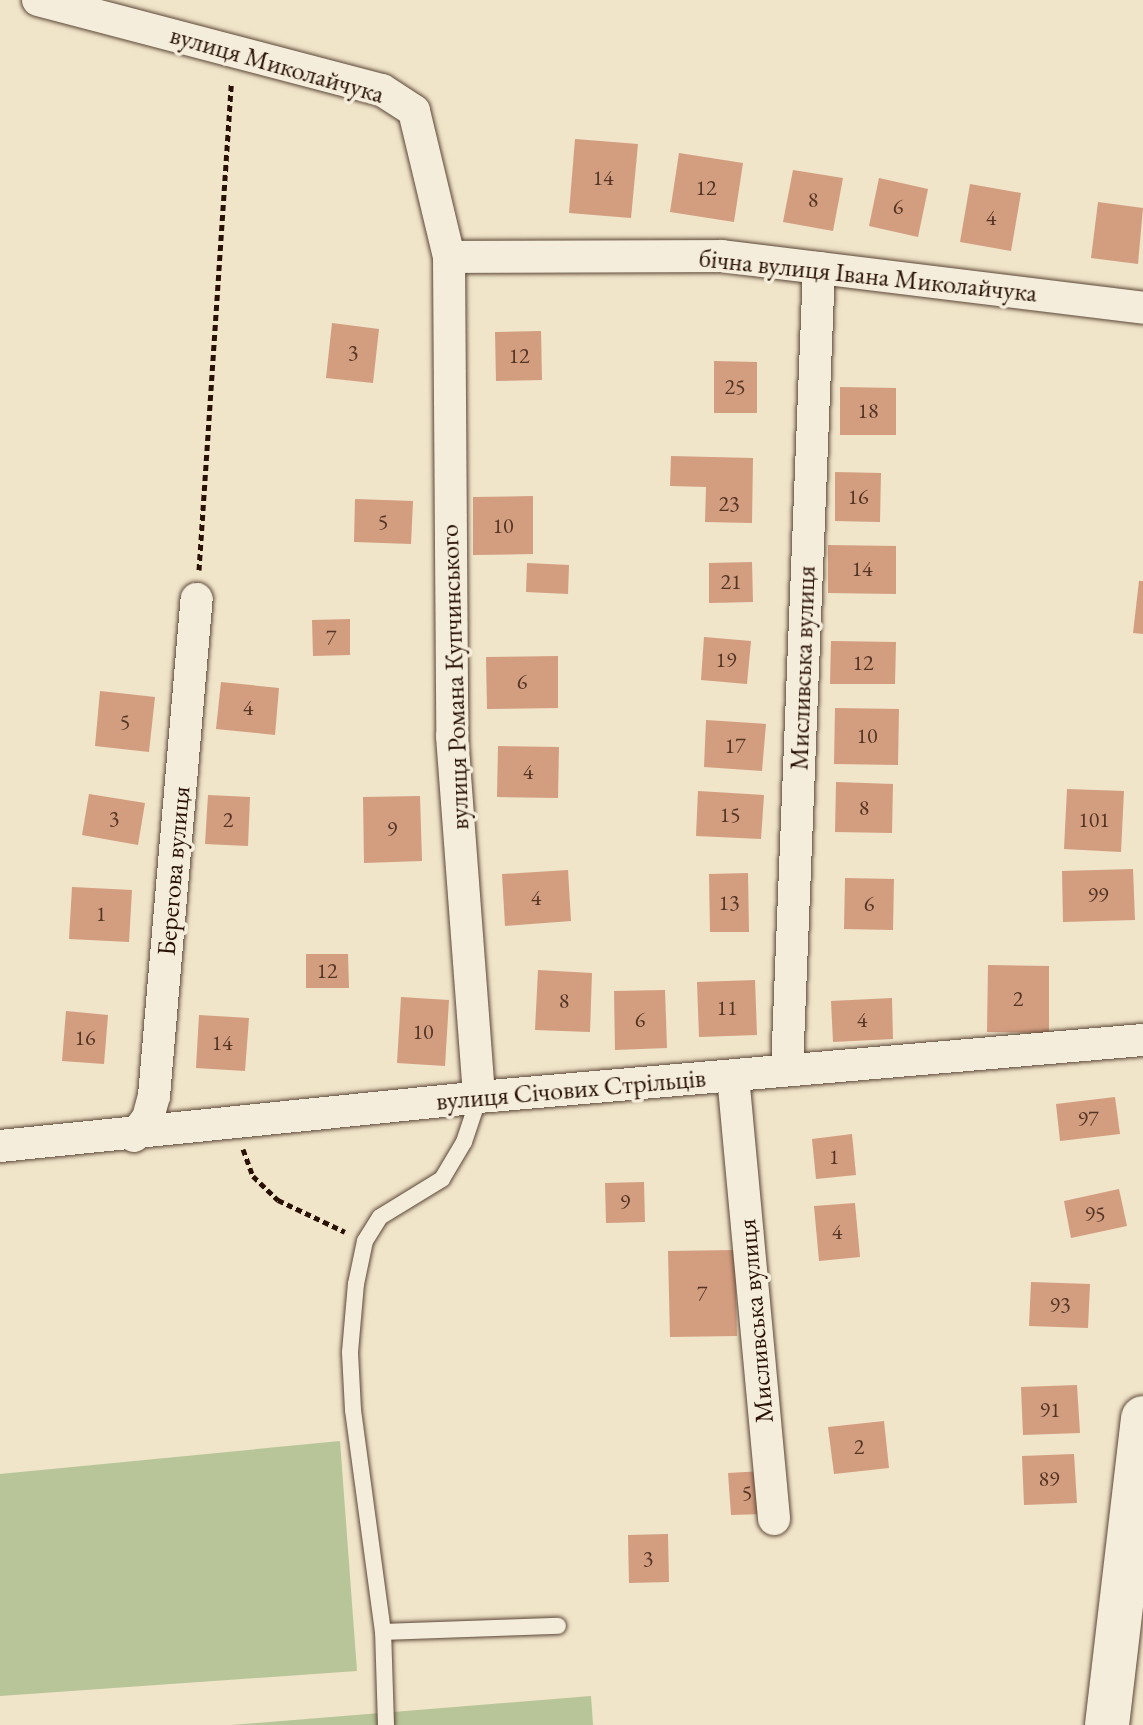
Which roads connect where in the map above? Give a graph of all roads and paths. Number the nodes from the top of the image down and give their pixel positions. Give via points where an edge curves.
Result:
1 (38, 0) edge
2 (233, 50) junction
3 (449, 257) junction
4 (819, 268) junction
5 (1143, 308) edge
6 (197, 599) joint
7 (1143, 1040) edge
8 (787, 1069) junction
9 (733, 1076) junction
10 (479, 1097) junction
11 (238, 1124) junction
12 (134, 1136) junction
13 (0, 1146) edge
14 (365, 1241) junction
15 (1143, 1418) edge
16 (774, 1519) dead end
17 (1133, 1584) edge
18 (558, 1626) dead end
19 (383, 1632) junction
20 (386, 1725) edge
21 (1107, 1725) edge

1 - 2 street, вулиця Миколайчука
2 - 3 street, вулиця Миколайчука via 382,90 414,111
2 - 6 path
3 - 4 street, бічна вулиця Івана Миколайчука via 722,256
3 - 10 street, вулиця Романа Купчинського via 452,736
4 - 5 street, бічна вулиця Івана Миколайчука
4 - 8 street, Мисливська вулиця
6 - 12 street, Берегова вулиця via 154,1096 148,1118
7 - 8 street, вулиця Січових Стрільців
8 - 9 street, вулиця Січових Стрільців
9 - 10 street, вулиця Січових Стрільців
9 - 16 street, Мисливська вулиця
10 - 11 street, вулиця Січових Стрільців
10 - 14 lane via 464,1142 442,1179 380,1217
11 - 12 street, вулиця Січових Стрільців
11 - 14 path via 245,1161 262,1187 294,1210
12 - 13 street, вулиця Січових Стрільців
14 - 19 lane via 351,1366
15 - 17 street
17 - 21 street
18 - 19 lane
19 - 20 lane

